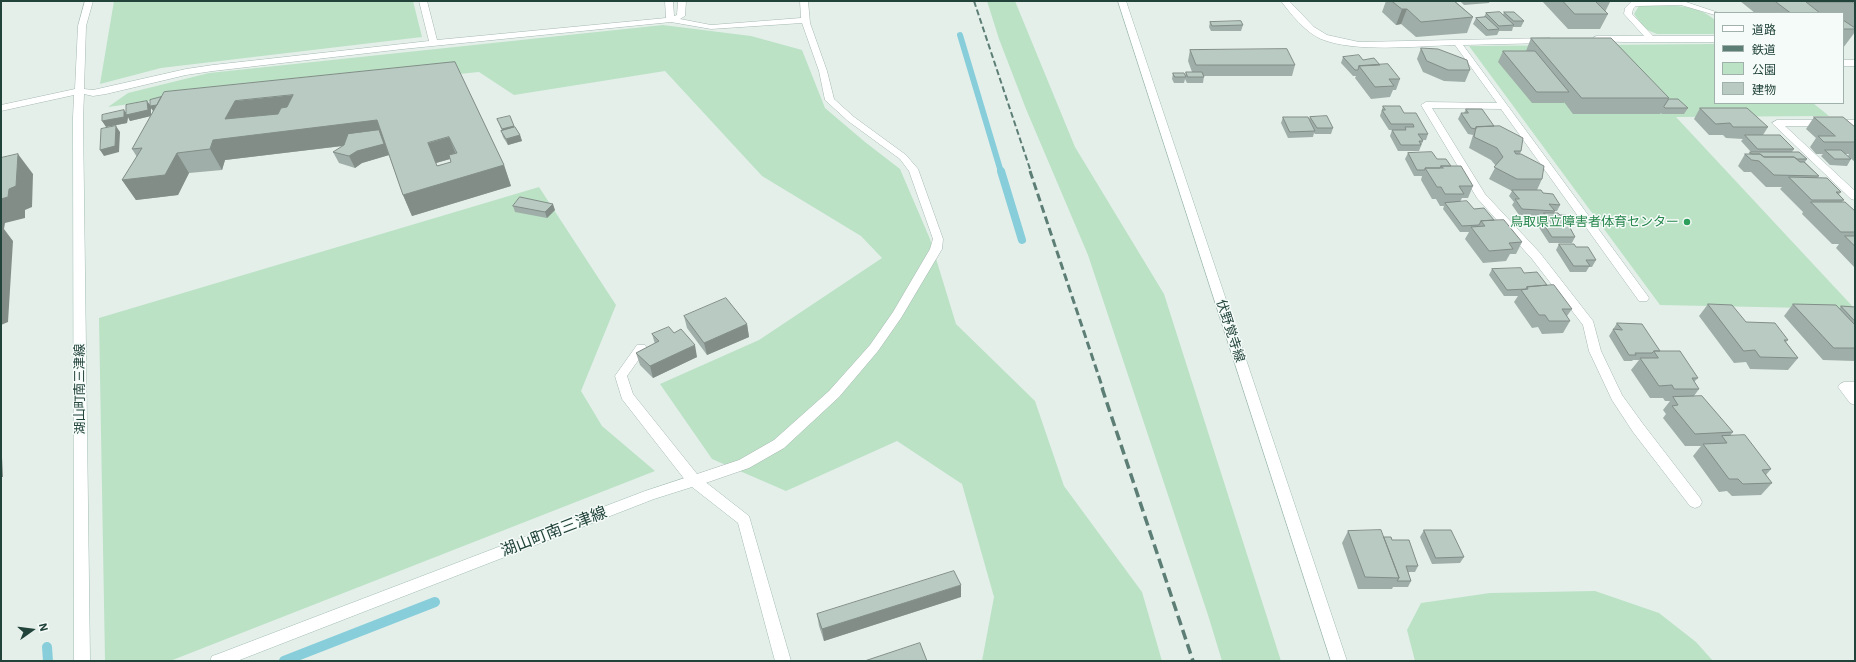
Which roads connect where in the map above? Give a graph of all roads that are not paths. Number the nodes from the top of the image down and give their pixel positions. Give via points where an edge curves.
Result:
1 (89, 1) edge
2 (423, 1) edge
3 (669, 1) edge
4 (682, 1) edge
5 (804, 1) edge
6 (1122, 1) edge
7 (1285, 1) edge
8 (1714, 14) edge
9 (671, 20) junction
10 (805, 20) junction
11 (1590, 39) edge
12 (1651, 39) junction
13 (1714, 39) edge
14 (1560, 40) edge
15 (1457, 42) junction
16 (434, 43) junction
17 (1844, 63) edge
18 (1855, 63) edge
19 (78, 92) junction
20 (1504, 106) junction
21 (1, 108) edge
22 (1855, 123) edge
23 (1855, 197) edge
24 (1643, 298) dead end
25 (641, 348) dead end
26 (1855, 387) edge
27 (1855, 400) edge
28 (694, 481) junction
29 (1695, 502) dead end
30 (82, 661) edge
31 (218, 661) edge
32 (783, 661) edge
33 (1340, 661) edge

1 - 19 street, 湖山町南三津線 via 82,26
2 - 16 street
3 - 9 street
4 - 9 street via 680,16
5 - 10 street, 湖山町南三津線
6 - 33 street, 伏野覚寺線
7 - 15 street via 1312,29 1324,37 1338,41 1378,46
8 - 12 street via 1681,3 1634,4 1629,8 1628,14
9 - 10 street via 711,27
9 - 16 street
10 - 28 street, 湖山町南三津線 via 830,100 851,119 903,157 914,171 938,239 936,249 874,348 834,394 779,444 744,464
11 - 12 street
12 - 13 street
14 - 15 street
15 - 20 street
16 - 19 street via 213,68 106,91
17 - 18 street
19 - 21 street
19 - 30 street, 湖山町南三津線
20 - 24 street
20 - 29 street via 1426,105 1481,196 1536,256 1589,324 1595,352 1617,397
22 - 23 street via 1777,123
25 - 28 street via 621,376 627,396
26 - 27 street via 1844,387
28 - 31 street, 湖山町南三津線 via 650,495
28 - 32 street via 744,520

